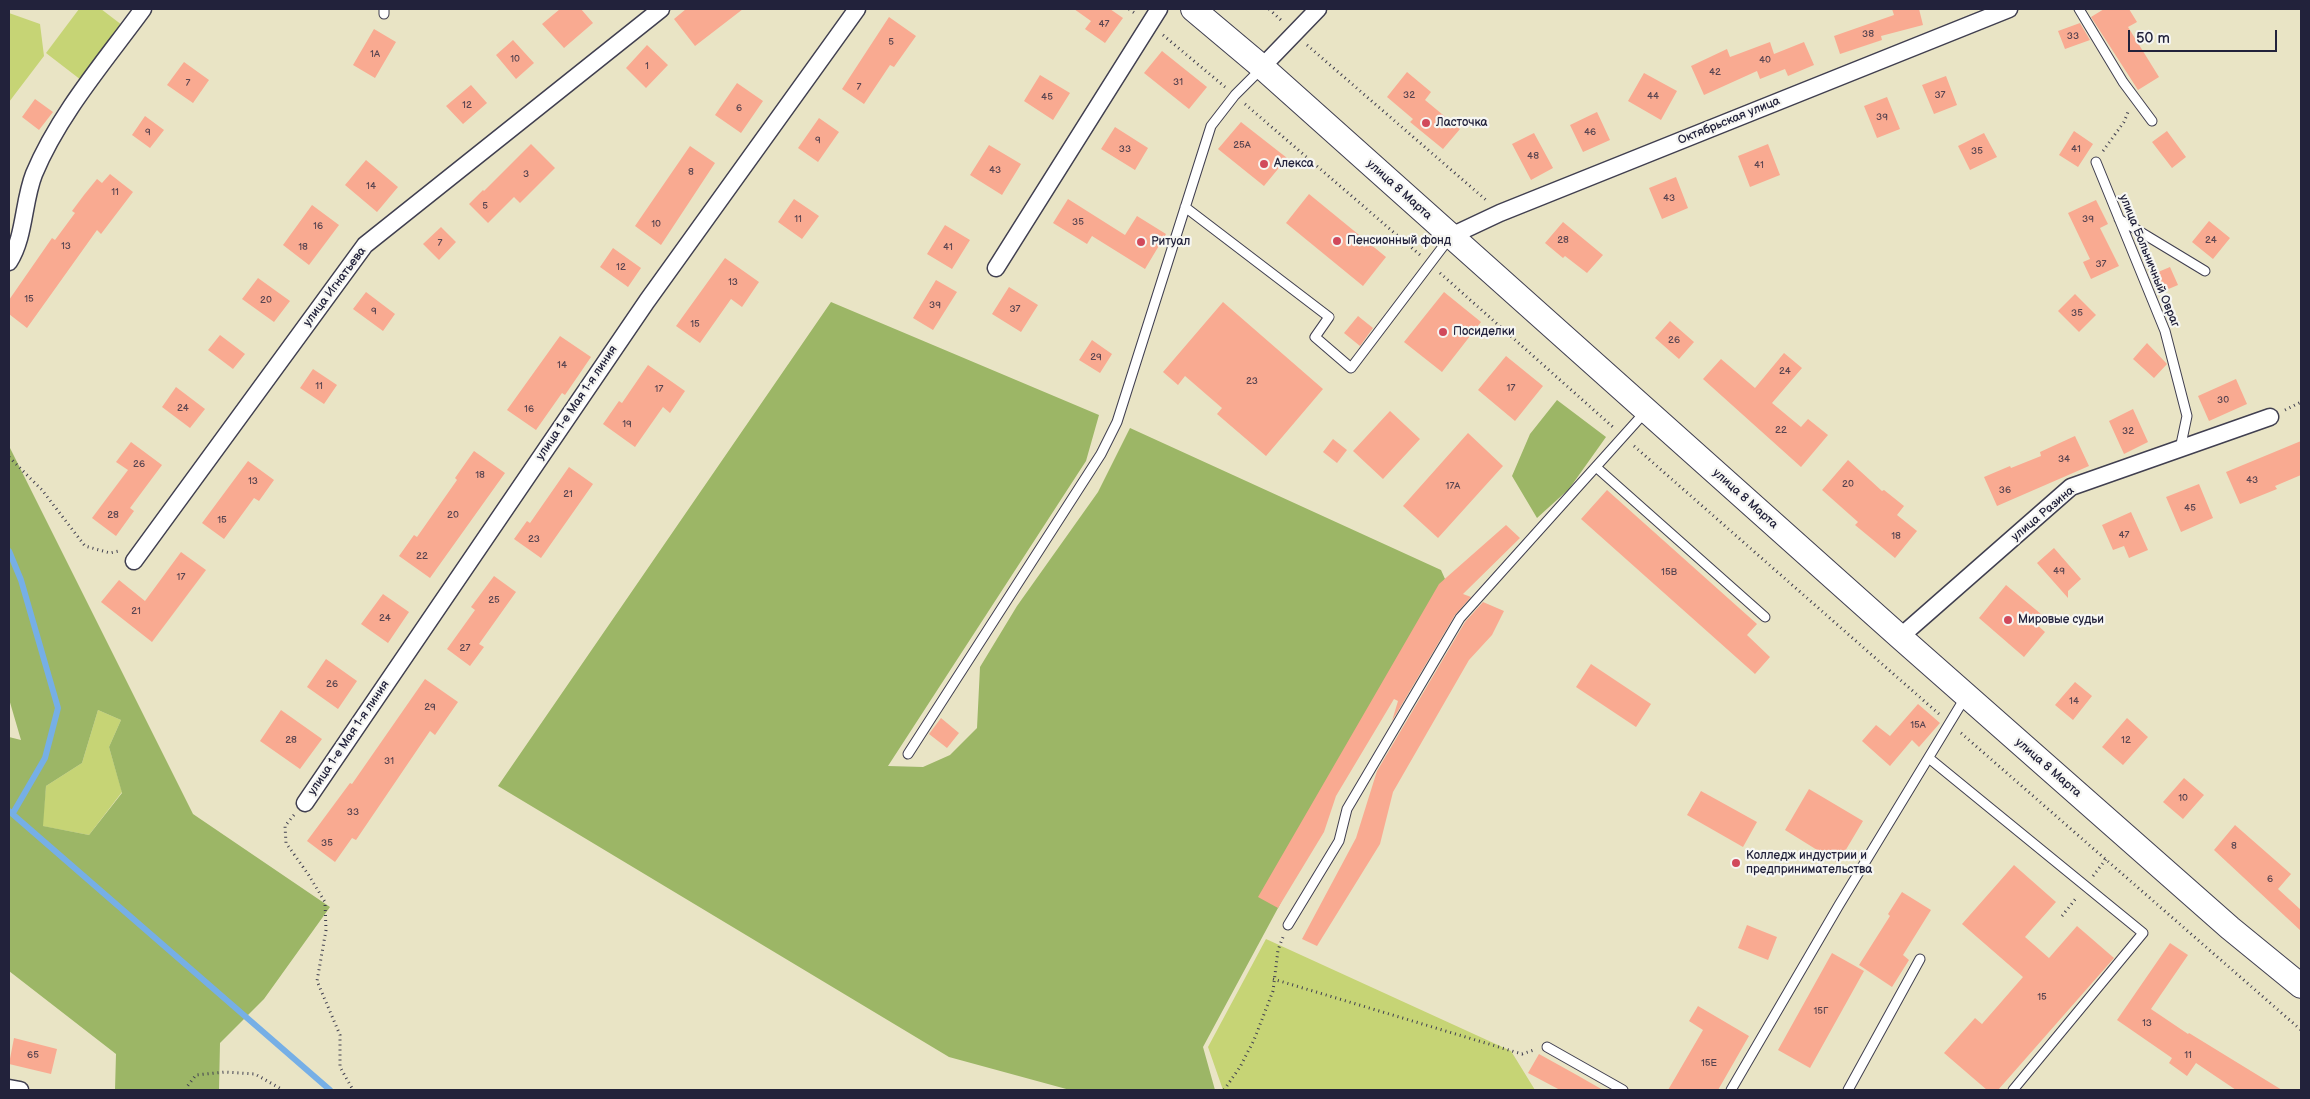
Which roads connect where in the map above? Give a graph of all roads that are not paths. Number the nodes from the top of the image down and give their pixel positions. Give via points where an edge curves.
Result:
1 (143, 9) edge
2 (661, 9) edge
3 (857, 9) edge
4 (1158, 9) edge
5 (1193, 9) edge
6 (1318, 9) edge
7 (2009, 9) edge
8 (2079, 9) edge
9 (1262, 67) junction
10 (2152, 122) dead end
11 (2096, 162) road end
12 (1186, 207) junction
13 (2119, 219) junction
14 (1451, 236) junction
15 (9, 262) edge
16 (996, 268) dead end
17 (2205, 271) dead end
18 (1646, 411) junction
19 (2270, 416) dead end
20 (2180, 449) junction
21 (1596, 467) junction
22 (134, 562) dead end
23 (1765, 617) dead end
24 (1900, 638) junction
25 (1966, 696) junction
26 (908, 754) dead end
27 (1930, 759) junction
28 (305, 803) road end
29 (1288, 925) road end
30 (1920, 959) dead end
31 (2301, 986) edge
32 (1547, 1047) road end
33 (9, 1088) edge
34 (20, 1090) edge
35 (1623, 1090) edge
36 (1731, 1090) edge
37 (1848, 1090) edge
38 (2013, 1090) edge

1 - 15 street via 69,109 34,175
2 - 22 street, улица Игнатьева via 365,245
3 - 28 street, улица 1-е Мая 1-я линия via 647,301
4 - 16 street
5 - 9 main road, улица 8 Марта
6 - 9 street
7 - 14 street, Октябрьская улица via 1500,212
8 - 10 lane via 2123,82
9 - 12 lane via 1211,126
9 - 14 main road, улица 8 Марта
11 - 13 lane, улица Больничный Овраг
12 - 14 lane via 1329,316 1315,337 1352,368
12 - 26 lane via 1117,422 1101,454
13 - 17 lane
13 - 20 lane, улица Больничный Овраг via 2165,331 2187,416
14 - 18 main road, улица 8 Марта
18 - 21 lane
18 - 24 main road, улица 8 Марта
19 - 20 street, улица Разина
20 - 24 street, улица Разина via 2071,487
21 - 23 lane
21 - 29 lane via 1460,618 1347,809 1340,841
24 - 25 main road, улица 8 Марта
25 - 27 lane
25 - 31 main road, улица 8 Марта via 2230,928
27 - 36 lane via 1839,905
27 - 38 lane via 2142,933
30 - 37 lane
32 - 35 lane
33 - 34 street

